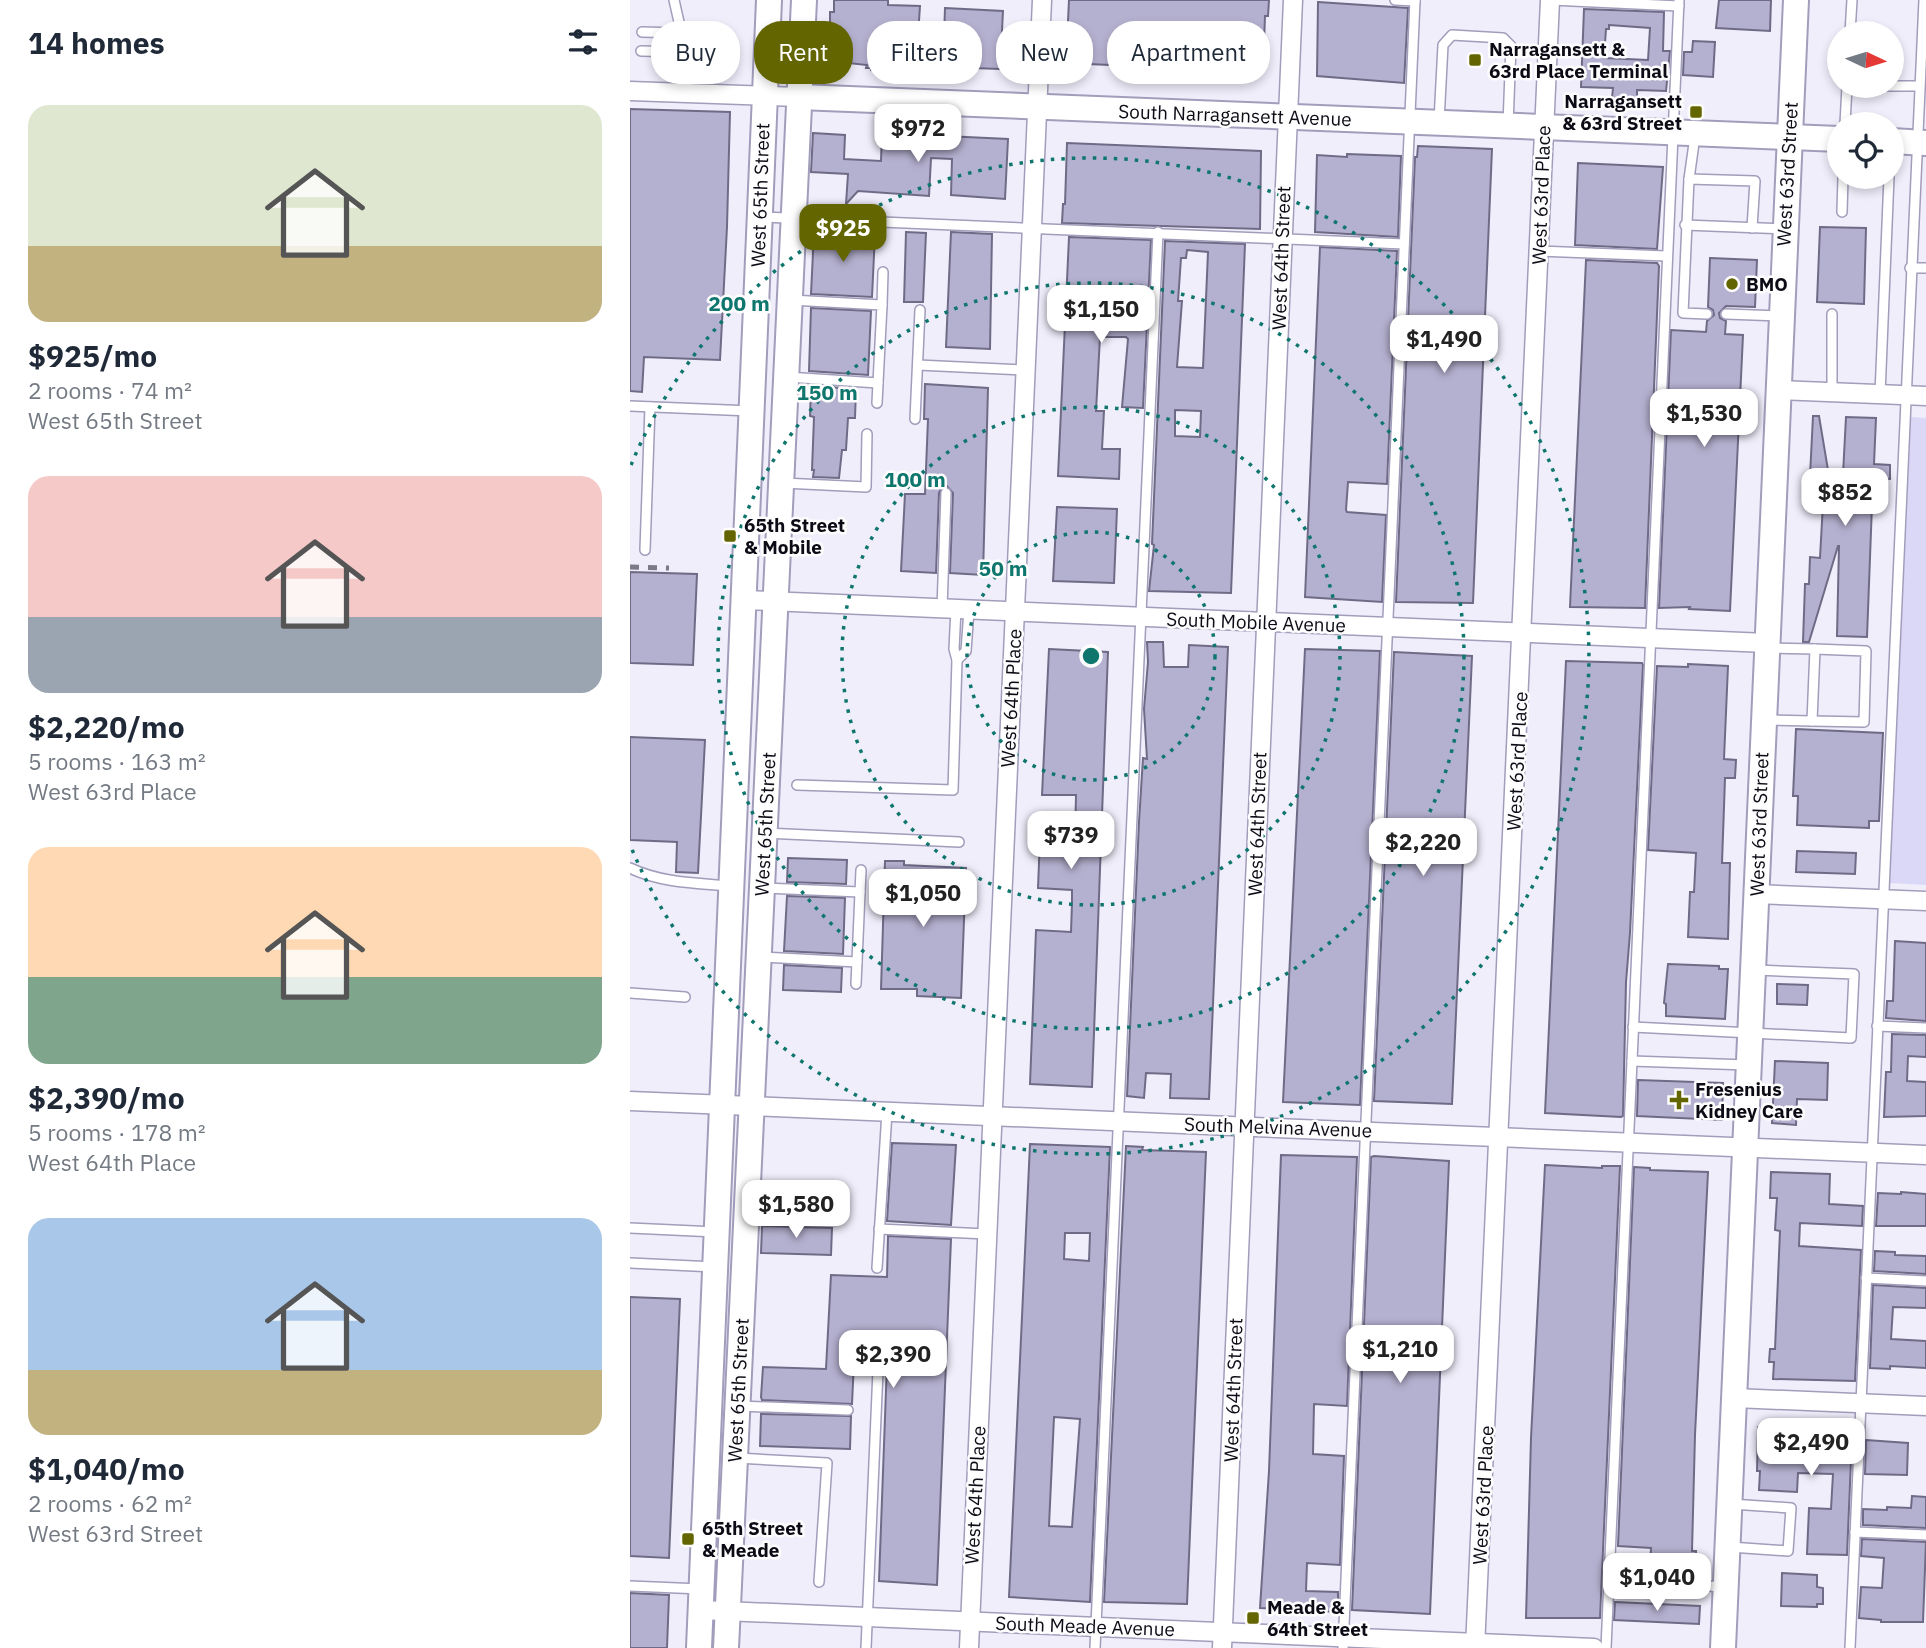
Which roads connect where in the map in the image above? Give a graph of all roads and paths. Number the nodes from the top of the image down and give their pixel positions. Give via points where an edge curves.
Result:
1 (674, 0) edge
2 (769, 0) edge
3 (804, 0) edge
4 (1042, 0) edge
5 (1293, 0) edge
6 (1395, 0) edge
7 (1551, 0) edge
8 (1796, 0) edge
9 (1852, 0) edge
10 (1924, 0) edge
11 (1415, 1) edge
12 (1679, 3) edge
13 (678, 21) edge
14 (1851, 21) edge
15 (642, 32) dead end
16 (651, 32) edge
17 (641, 51) dead end
18 (651, 51) edge
19 (688, 84) edge
20 (1904, 86) edge
21 (1919, 86) junction
22 (630, 91) edge
23 (687, 93) junction
24 (764, 96) junction
25 (799, 97) junction
26 (1037, 107) junction
27 (1287, 117) junction
28 (1410, 121) junction
29 (1439, 122) junction
30 (1508, 126) junction
31 (1544, 127) junction
32 (1683, 133) junction
33 (1788, 137) junction
34 (1827, 139) edge
35 (1911, 142) edge
36 (1689, 179) junction
37 (1843, 189) edge
38 (1889, 189) edge
39 (1842, 212) dead end
40 (759, 216) junction
41 (793, 218) junction
42 (1685, 225) junction
43 (1031, 228) junction
44 (1752, 228) junction
45 (1785, 229) junction
46 (1158, 232) junction
47 (1282, 238) junction
48 (1404, 244) junction
49 (1539, 251) junction
50 (1666, 256) junction
51 (1910, 268) junction
52 (1926, 268) edge
53 (883, 272) dead end
54 (789, 300) junction
55 (882, 305) junction
56 (920, 310) dead end
57 (1707, 314) dead end
58 (1726, 314) dead end
59 (1832, 314) dead end
60 (1781, 316) junction
61 (918, 365) junction
62 (1025, 370) junction
63 (786, 377) junction
64 (878, 383) junction
65 (1778, 390) junction
66 (1832, 392) junction
67 (1880, 394) junction
68 (1905, 395) junction
69 (1926, 396) edge
70 (877, 403) dead end
71 (630, 406) edge
72 (650, 407) junction
73 (752, 411) junction
74 (915, 419) dead end
75 (867, 434) dead end
76 (781, 483) junction
77 (946, 493) dead end
78 (645, 550) dead end
79 (745, 600) junction
80 (775, 602) junction
81 (956, 609) junction
82 (1015, 612) junction
83 (1140, 617) junction
84 (1265, 622) junction
85 (1388, 627) junction
86 (1522, 633) junction
87 (1650, 638) junction
88 (1767, 646) junction
89 (1815, 649) junction
90 (1764, 720) junction
91 (1812, 721) junction
92 (797, 785) dead end
93 (764, 833) junction
94 (959, 842) dead end
95 (630, 868) edge
96 (860, 870) dead end
97 (733, 886) junction
98 (762, 888) junction
99 (860, 892) junction
100 (1756, 894) junction
101 (1883, 900) junction
102 (1926, 901) edge
103 (758, 957) junction
104 (857, 962) junction
105 (1753, 970) junction
106 (856, 984) dead end
107 (630, 993) edge
108 (685, 997) dead end
109 (1877, 1026) junction
110 (1633, 1027) junction
111 (1926, 1028) edge
112 (1750, 1033) junction
113 (1632, 1060) junction
114 (1749, 1065) junction
115 (630, 1101) edge
116 (724, 1104) junction
117 (751, 1105) junction
118 (887, 1112) junction
119 (992, 1117) junction
120 (1119, 1121) junction
121 (1244, 1126) junction
122 (1366, 1131) junction
123 (1500, 1137) junction
124 (1628, 1142) junction
125 (1745, 1147) junction
126 (1873, 1153) junction
127 (1926, 1155) edge
128 (630, 1228) edge
129 (879, 1229) junction
130 (718, 1232) junction
131 (987, 1234) junction
132 (630, 1264) edge
133 (716, 1268) junction
134 (877, 1268) dead end
135 (1866, 1278) junction
136 (1926, 1281) edge
137 (878, 1370) dead end
138 (1735, 1398) junction
139 (1860, 1403) junction
140 (737, 1406) junction
141 (1926, 1406) edge
142 (848, 1410) dead end
143 (735, 1458) junction
144 (1730, 1504) junction
145 (1855, 1532) junction
146 (1926, 1535) edge
147 (1728, 1547) junction
148 (1631, 1580) dead end
149 (819, 1582) dead end
150 (630, 1586) edge
151 (1726, 1587) junction
152 (702, 1599) junction
153 (728, 1611) junction
154 (867, 1617) junction
155 (970, 1621) junction
156 (1096, 1627) junction
157 (1222, 1640) edge
158 (1343, 1643) edge
159 (1476, 1645) edge
160 (699, 1648) edge
161 (726, 1648) edge
162 (866, 1648) edge
163 (969, 1648) edge
164 (1095, 1648) edge
165 (1594, 1648) edge
166 (1606, 1648) edge
167 (1723, 1648) edge
168 (1850, 1648) edge

1 - 13 lane
2 - 24 street, West 65th Street
3 - 25 street, West 65th Street
4 - 26 street, West 64th Place
5 - 27 street, West 64th Street
6 - 11 lane
7 - 12 lane
7 - 31 street, West 63rd Place
8 - 33 street, West 63rd Street
9 - 14 lane
10 - 21 lane
11 - 28 lane
12 - 32 lane
15 - 16 lane
17 - 18 lane
19 - 23 lane
20 - 21 lane
21 - 35 lane
22 - 23 street, South Narragansett Avenue
23 - 24 street, South Narragansett Avenue
24 - 25 street, South Narragansett Avenue
24 - 40 street, West 65th Street
25 - 26 street, South Narragansett Avenue
25 - 41 street, West 65th Street
26 - 27 street, South Narragansett Avenue
26 - 43 street, West 64th Place
27 - 28 street, South Narragansett Avenue
27 - 47 street, West 64th Street
28 - 29 street, South Narragansett Avenue
28 - 48 lane
29 - 30 street, South Narragansett Avenue
29 - 30 lane via 1443,45 1452,36 1503,38 1511,46
30 - 31 street, South Narragansett Avenue
31 - 32 street, South Narragansett Avenue
31 - 49 street, West 63rd Place
32 - 33 street, South Narragansett Avenue
32 - 36 lane
32 - 50 lane
33 - 34 street, South Narragansett Avenue
33 - 45 street, West 63rd Street
35 - 51 lane
36 - 42 lane
36 - 44 lane via 1755,181
37 - 39 lane
38 - 67 lane
40 - 41 lane
40 - 73 street, West 65th Street
41 - 43 lane
41 - 54 street, West 65th Street
42 - 44 lane
42 - 57 lane via 1683,313
43 - 46 lane
43 - 62 street, West 64th Place
44 - 45 lane
45 - 60 street, West 63rd Street
46 - 47 lane
46 - 83 lane
47 - 48 lane
47 - 84 street, West 64th Street
48 - 85 lane
49 - 50 lane
49 - 86 street, West 63rd Place
50 - 87 lane
51 - 52 lane
51 - 68 lane
53 - 55 lane
54 - 55 lane
54 - 63 street, West 65th Street
55 - 64 lane
56 - 61 lane
58 - 60 lane
59 - 66 lane
60 - 65 street, West 63rd Street
61 - 62 lane
61 - 74 lane
62 - 82 street, West 64th Place
63 - 64 lane
63 - 76 street, West 65th Street
64 - 70 lane
65 - 66 street
65 - 88 street, West 63rd Street
66 - 67 street
67 - 68 street
68 - 69 street
68 - 101 lane
71 - 72 lane
72 - 73 lane
72 - 78 lane
73 - 79 street, West 65th Street
75 - 76 lane via 866,487
76 - 80 street, West 65th Street
77 - 81 lane
79 - 80 street, South Mobile Avenue
79 - 97 street, West 65th Street
80 - 81 street, South Mobile Avenue
80 - 93 street, West 65th Street
81 - 82 street, South Mobile Avenue
81 - 92 lane via 966,651 957,660 953,790
82 - 83 street, South Mobile Avenue
82 - 119 street, West 64th Place
83 - 84 street, South Mobile Avenue
83 - 120 lane
84 - 85 street, South Mobile Avenue
84 - 121 street, West 64th Street
85 - 86 street, South Mobile Avenue
85 - 122 lane
86 - 87 street, South Mobile Avenue
86 - 123 street, West 63rd Place
87 - 88 street, South Mobile Avenue
87 - 110 lane
88 - 89 lane
88 - 90 street, West 63rd Street
89 - 91 lane
89 - 91 lane via 1866,651 1864,722
90 - 91 lane
90 - 100 street, West 63rd Street
93 - 94 lane
93 - 98 street, West 65th Street
95 - 97 lane via 676,882
96 - 99 lane
97 - 116 street, West 65th Street
98 - 99 lane
98 - 103 street, West 65th Street
99 - 104 lane
100 - 101 street
100 - 105 street, West 63rd Street
101 - 102 street
101 - 109 lane
103 - 104 lane
103 - 117 street, West 65th Street
104 - 106 lane
105 - 112 street, West 63rd Street
105 - 112 lane via 1854,974 1851,1038
107 - 108 lane
109 - 111 lane
109 - 126 lane
110 - 112 lane
110 - 113 lane
112 - 114 street, West 63rd Street
113 - 114 lane
113 - 124 lane
114 - 125 street, West 63rd Street
115 - 116 street, South Melvina Avenue
116 - 117 street, South Melvina Avenue
116 - 130 street, West 65th Street
117 - 118 street, South Melvina Avenue
117 - 140 street, West 65th Street
118 - 119 street, South Melvina Avenue
118 - 129 lane
119 - 120 street, South Melvina Avenue
119 - 131 street, West 64th Place
120 - 121 street, South Melvina Avenue
120 - 156 lane
121 - 122 street, South Melvina Avenue
121 - 157 street, West 64th Street
122 - 123 street, South Melvina Avenue
122 - 158 lane
123 - 124 street, South Melvina Avenue
123 - 159 street, West 63rd Place
124 - 125 street, South Melvina Avenue
124 - 166 lane
125 - 126 street, South Melvina Avenue
125 - 138 street, West 63rd Street
126 - 127 street, South Melvina Avenue
126 - 135 lane
128 - 130 lane
129 - 131 lane
129 - 134 lane
130 - 133 street, West 65th Street
131 - 155 street, West 64th Place
132 - 133 lane
133 - 152 street, West 65th Street
135 - 136 lane
135 - 139 lane
137 - 154 lane
138 - 139 street
138 - 144 street, West 63rd Street
139 - 141 street
139 - 145 lane
140 - 142 lane
140 - 143 street, West 65th Street
143 - 149 lane via 827,1464
143 - 153 street, West 65th Street
144 - 147 street, West 63rd Street
144 - 147 lane via 1791,1508 1788,1551
145 - 146 lane
145 - 168 lane
147 - 151 street, West 63rd Street
148 - 151 lane
150 - 152 lane
151 - 167 street, West 63rd Street
152 - 153 street, South Meade Avenue
152 - 160 street, West 65th Street
153 - 154 street, South Meade Avenue
153 - 161 street, West 65th Street
154 - 155 street, South Meade Avenue
154 - 162 lane
155 - 156 street, South Meade Avenue
155 - 163 street, West 64th Place
156 - 157 street, South Meade Avenue
156 - 164 lane
157 - 158 street, South Meade Avenue
158 - 159 street, South Meade Avenue
159 - 165 street, South Meade Avenue

